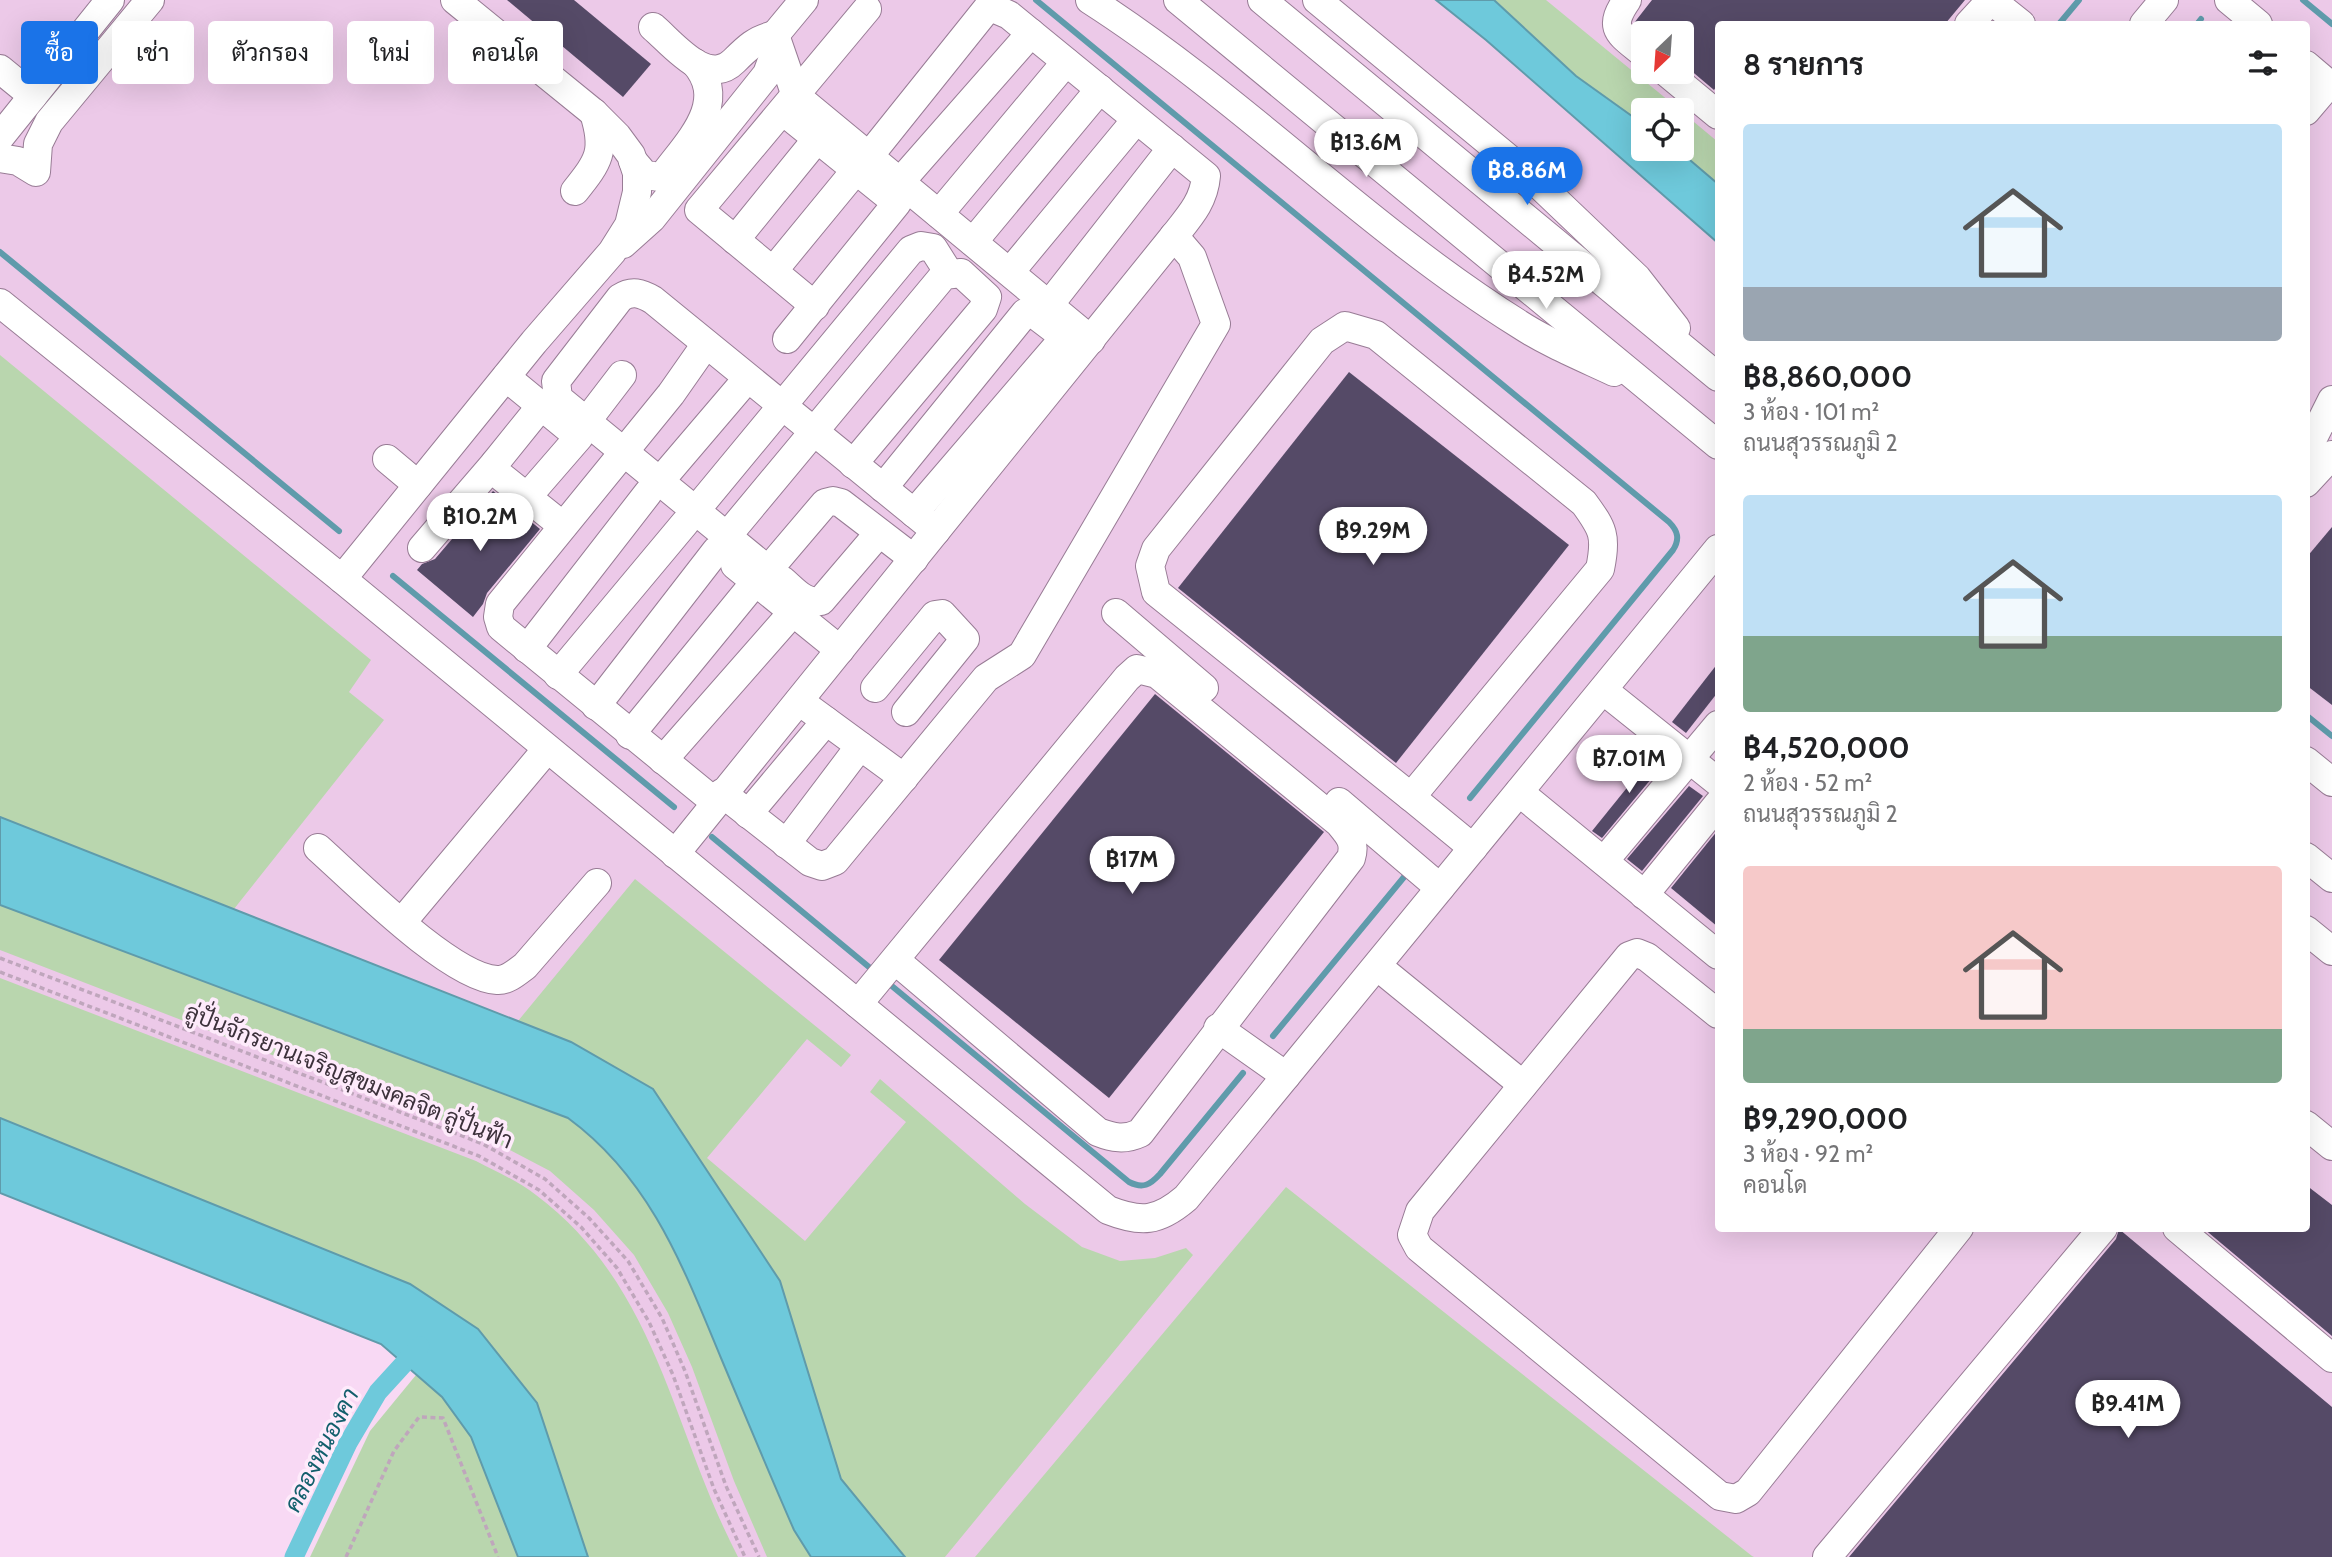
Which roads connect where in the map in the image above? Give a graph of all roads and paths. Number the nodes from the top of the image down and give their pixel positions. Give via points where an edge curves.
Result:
1 (110, 0) edge
2 (150, 0) edge
3 (455, 0) edge
4 (804, 0) edge
5 (1090, 0) edge
6 (1178, 0) edge
7 (1262, 0) edge
8 (1317, 0) edge
9 (1627, 0) edge
10 (1991, 0) edge
11 (2164, 0) edge
12 (2230, 0) edge
13 (867, 9) dead end
14 (1972, 21) edge
15 (2017, 21) edge
16 (2146, 21) edge
17 (2254, 21) edge
18 (653, 26) dead end
19 (1031, 33) junction
20 (775, 35) junction
21 (1631, 43) edge
22 (1066, 62) junction
23 (695, 63) junction
24 (2310, 68) edge
25 (0, 69) edge
26 (1681, 84) edge
27 (2331, 86) edge
28 (1100, 89) junction
29 (33, 96) junction
30 (790, 104) junction
31 (2310, 107) edge
32 (594, 113) junction
33 (1715, 113) edge
34 (1136, 120) junction
35 (0, 136) edge
36 (817, 139) junction
37 (1172, 148) junction
38 (0, 158) edge
39 (633, 162) junction
40 (863, 163) junction
41 (900, 182) junction
42 (575, 191) dead end
43 (939, 214) junction
44 (1174, 236) junction
45 (735, 240) junction
46 (973, 242) junction
47 (612, 252) junction
48 (773, 271) junction
49 (1010, 272) junction
50 (944, 275) junction
51 (0, 303) edge
52 (1049, 305) junction
53 (815, 306) junction
54 (787, 339) dead end
55 (534, 342) junction
56 (1079, 343) junction
57 (706, 344) junction
58 (566, 366) junction
59 (1709, 370) edge
60 (622, 375) dead end
61 (506, 377) junction
62 (747, 379) junction
63 (1654, 391) junction
64 (2332, 400) edge
65 (541, 406) junction
66 (782, 407) junction
67 (583, 429) junction
68 (814, 433) junction
69 (1715, 442) edge
70 (2310, 444) edge
71 (2332, 455) edge
72 (618, 458) junction
73 (387, 459) dead end
74 (495, 463) junction
75 (853, 464) junction
76 (2310, 479) edge
77 (418, 485) junction
78 (654, 487) junction
79 (883, 488) junction
80 (527, 497) junction
81 (914, 513) junction
82 (690, 516) junction
83 (564, 526) junction
84 (936, 531) junction
85 (879, 533) junction
86 (721, 543) junction
87 (422, 548) dead end
88 (1715, 553) edge
89 (914, 559) junction
90 (762, 575) junction
91 (342, 579) junction
92 (793, 612) junction
93 (1115, 613) dead end
94 (527, 649) junction
95 (840, 650) junction
96 (558, 675) junction
97 (1603, 691) junction
98 (799, 701) junction
99 (596, 706) junction
100 (906, 712) junction
101 (826, 721) junction
102 (1715, 729) edge
103 (630, 734) junction
104 (938, 736) junction
105 (860, 746) junction
106 (547, 749) junction
107 (1690, 759) junction
108 (663, 760) junction
109 (2310, 764) edge
110 (904, 778) junction
111 (1715, 780) edge
112 (2332, 782) edge
113 (1519, 792) junction
114 (719, 797) junction
115 (1411, 797) junction
116 (1715, 808) edge
117 (748, 814) junction
118 (786, 844) junction
119 (318, 848) dead end
120 (1474, 848) junction
121 (675, 854) junction
122 (2310, 860) edge
123 (1604, 861) junction
124 (2332, 878) edge
125 (597, 883) dead end
126 (1440, 888) junction
127 (1644, 895) junction
128 (402, 922) junction
129 (2310, 933) edge
130 (2332, 951) edge
131 (1715, 953) edge
132 (0, 958) edge
133 (895, 960) junction
134 (1377, 966) junction
135 (0, 972) edge
136 (858, 1004) junction
137 (1715, 1012) edge
138 (1218, 1028) junction
139 (1286, 1076) junction
140 (1523, 1085) junction
141 (2310, 1128) edge
142 (2332, 1146) edge
143 (1956, 1232) edge
144 (2100, 1232) edge
145 (2181, 1232) edge
146 (2332, 1358) edge
147 (346, 1557) edge
148 (498, 1557) edge
149 (745, 1557) edge
150 (759, 1557) edge
151 (1827, 1557) edge

1 - 29 street
2 - 38 street via 49,122 38,144 36,172 18,161
3 - 32 street
4 - 20 street
5 - 63 street via 1168,53 1462,286 1501,313
6 - 63 street
7 - 59 street
8 - 59 street via 1531,177 1636,278
9 - 21 street via 1615,23
10 - 14 street
10 - 15 street
11 - 16 street
12 - 17 street
13 - 30 street
18 - 23 street
19 - 22 street
19 - 40 street via 1009,15 986,10
19 - 41 street
20 - 23 street via 754,42 722,70
20 - 30 street
20 - 47 street via 768,74 652,218
22 - 28 street
22 - 43 street
23 - 39 street via 709,93 703,122 660,177 645,175
24 - 27 street
25 - 29 street
26 - 33 street
27 - 31 street
28 - 34 street
28 - 46 street
29 - 35 street
30 - 36 street
30 - 40 street
30 - 45 street via 699,210
32 - 39 street via 617,136
32 - 42 street via 599,157
34 - 37 street
34 - 49 street
36 - 40 street
36 - 45 street
37 - 44 street via 1206,176 1201,200
37 - 52 street
39 - 47 street via 637,173 633,213
40 - 41 street
40 - 48 street
40 - 53 street via 897,203
41 - 43 street
43 - 46 street
44 - 56 street
44 - 104 street via 1192,257 1216,324 1022,655 986,678
45 - 48 street
46 - 49 street
47 - 55 street
48 - 53 street
49 - 52 street
50 - 66 street via 945,267 933,248 911,250
50 - 68 street
50 - 75 street via 961,273 981,290 987,298 983,309
51 - 91 street
52 - 56 street
53 - 54 street
55 - 58 street
55 - 61 street
56 - 79 street via 1033,313 1025,313
56 - 81 street
56 - 84 street
57 - 58 street via 653,300 629,293 620,298
57 - 62 street
57 - 72 street
58 - 67 street via 555,392
60 - 67 street
61 - 65 street
61 - 77 street
62 - 66 street
62 - 78 street
63 - 69 street
64 - 70 street
65 - 67 street
65 - 74 street
66 - 68 street
66 - 82 street
67 - 72 street
67 - 80 street
68 - 75 street
68 - 86 street
71 - 76 street
72 - 78 street
72 - 83 street
73 - 77 street
74 - 80 street via 498,474
74 - 87 street
75 - 79 street
77 - 91 street
78 - 82 street
78 - 94 street
79 - 81 street
80 - 83 street
81 - 84 street
82 - 86 street
82 - 96 street
83 - 94 street via 500,604 501,627
84 - 89 street
85 - 89 street
85 - 90 street via 821,601 806,600
85 - 90 street via 841,503 825,503
86 - 90 street
86 - 99 street
88 - 97 street
89 - 95 street
90 - 92 street
90 - 103 street
91 - 106 street
92 - 95 street
92 - 108 street
93 - 126 street
94 - 96 street
95 - 98 street
96 - 99 street
97 - 107 street
97 - 113 street
98 - 101 street
98 - 114 street
99 - 103 street
100 - 100 street via 965,639 942,614 867,682
100 - 104 street
101 - 105 street
101 - 117 street
102 - 107 street
103 - 108 street
104 - 110 street
105 - 110 street
105 - 118 street
106 - 121 street
106 - 128 street
107 - 111 street
107 - 123 street
108 - 114 street
109 - 112 street
110 - 118 street via 835,861 822,866 810,862
113 - 120 street
113 - 123 street
114 - 117 street
114 - 121 street
115 - 115 street via 1156,592 1150,566 1156,549 1322,341 1345,326 1376,335 1584,503 1603,530 1600,569
115 - 120 street
116 - 127 street
117 - 118 street
119 - 128 street
120 - 126 street
121 - 136 street
122 - 124 street
123 - 127 street
125 - 128 street via 525,966 498,981 468,971
126 - 134 street
127 - 131 street
129 - 130 street
132 - 150 path, ลู่ปั่นจักรยานเจริญสุขมงคลจิต ลู่ปั่นฟ้า via 483,1144 545,1179 628,1261 662,1318 726,1486
133 - 136 street
133 - 138 street via 1098,1132 1113,1138 1139,1133
133 - 138 street via 1127,678 1137,669 1146,669 1339,823 1354,849
134 - 139 street
134 - 140 street
135 - 149 path via 479,1156 539,1190 581,1227 617,1268 649,1322
136 - 139 street via 1108,1210 1130,1219 1152,1219 1186,1198
137 - 140 street via 1647,957 1629,956
138 - 139 street
140 - 143 street via 1420,1211 1412,1235 1419,1248 1720,1496 1736,1499 1748,1492
141 - 142 street
144 - 151 street
145 - 146 street
147 - 148 path via 394,1451 419,1417 443,1419

